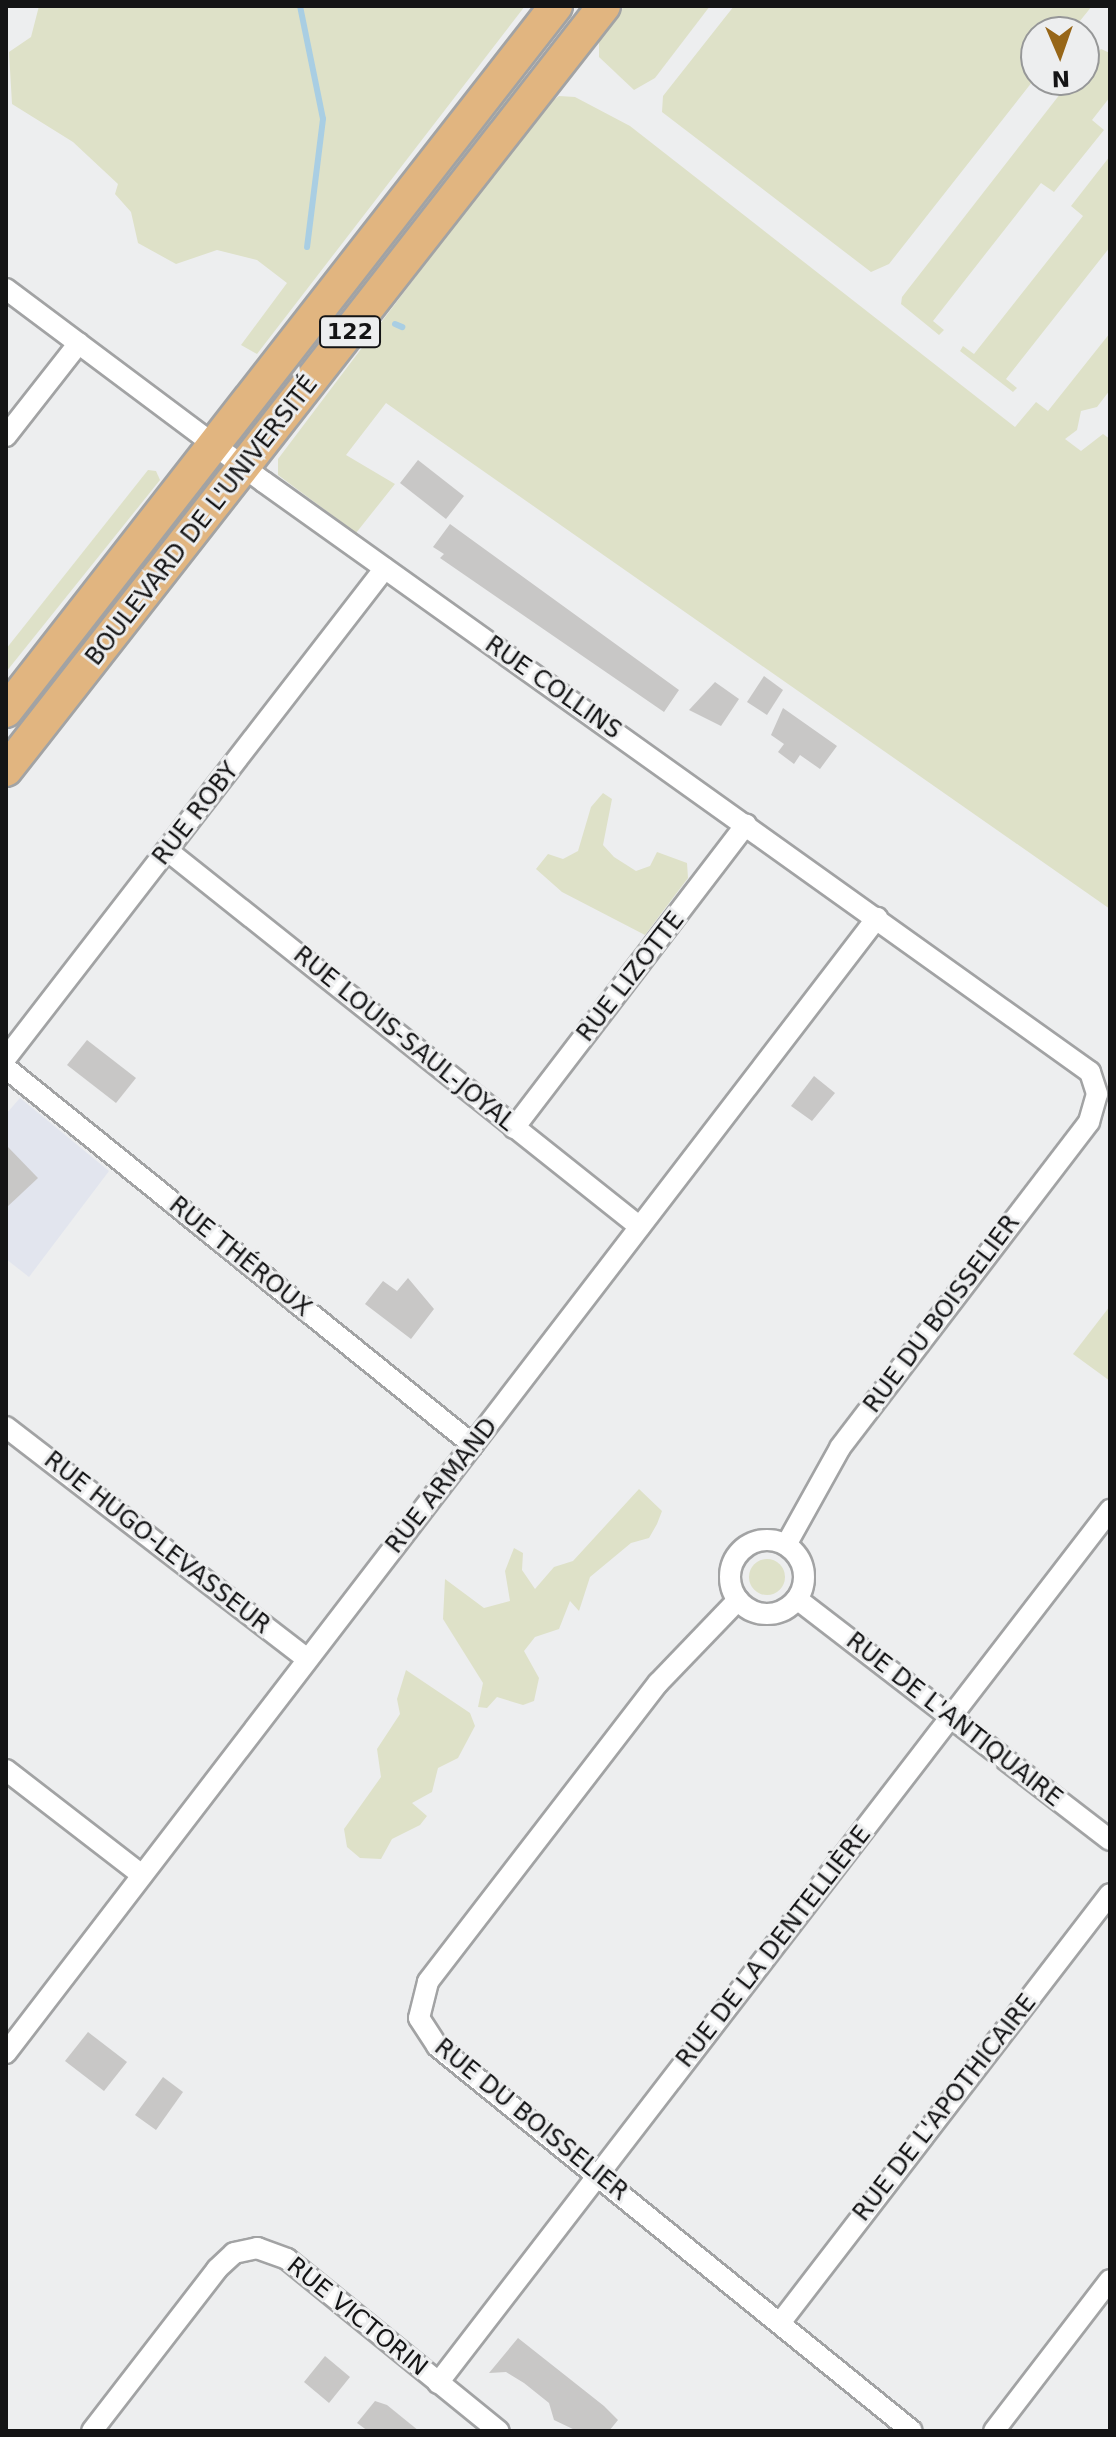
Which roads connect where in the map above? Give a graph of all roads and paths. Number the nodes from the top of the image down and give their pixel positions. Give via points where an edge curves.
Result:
1 (556, 6) edge
2 (604, 6) edge
3 (532, 38) junction
4 (561, 60) junction
5 (6, 289) edge
6 (79, 343) junction
7 (6, 436) edge
8 (215, 446) junction
9 (244, 468) junction
10 (385, 568) junction
11 (6, 711) edge
12 (6, 770) edge
13 (746, 825) junction
14 (168, 851) junction
15 (877, 918) junction
16 (6, 1058) edge
17 (6, 1068) edge
18 (1097, 1086) joint
19 (514, 1128) junction
20 (640, 1227) junction
21 (6, 1427) edge
22 (473, 1445) junction
23 (1107, 1522) edge
24 (786, 1545) junction
25 (797, 1599) junction
26 (738, 1600) junction
27 (307, 1659) junction
28 (951, 1718) junction
29 (6, 1770) edge
30 (1110, 1840) edge
31 (142, 1875) junction
32 (1110, 1894) edge
33 (6, 2053) edge
34 (599, 2174) junction
35 (1110, 2280) edge
36 (780, 2323) junction
37 (438, 2383) junction
38 (92, 2431) edge
39 (499, 2431) edge
40 (912, 2431) edge
41 (994, 2431) edge

1 - 3 main road, BOULEVARD DE L'UNIVERSITÉ
2 - 4 main road, BOULEVARD DE L'UNIVERSITÉ / 122
3 - 4 street
3 - 8 main road, BOULEVARD DE L'UNIVERSITÉ
4 - 9 main road, BOULEVARD DE L'UNIVERSITÉ / 122
5 - 6 street, RUE COLLINS
6 - 7 street
6 - 8 street, RUE COLLINS
8 - 9 street, RUE COLLINS
8 - 11 main road, BOULEVARD DE L'UNIVERSITÉ
9 - 10 street, RUE COLLINS
9 - 12 main road, BOULEVARD DE L'UNIVERSITÉ / 122
10 - 13 street, RUE COLLINS
10 - 14 street, RUE ROBY
13 - 15 street, RUE COLLINS
13 - 19 street, RUE LIZOTTE
14 - 16 street, RUE ROBY
14 - 19 street, RUE LOUIS-SAUL-JOYAL
15 - 18 street, RUE COLLINS via 1078,1060
15 - 20 street, RUE ARMAND
17 - 22 street, RUE THÉROUX
18 - 24 street, RUE DU BOISSELIER via 1089,1122 840,1448
19 - 20 street, RUE LOUIS-SAUL-JOYAL
20 - 22 street, RUE ARMAND
21 - 27 street, RUE HUGO-LEVASSEUR
22 - 27 street, RUE ARMAND
23 - 28 street, RUE DE LA DENTELLIÈRE
24 - 25 street via 804,1569
24 - 26 street via 766,1540 739,1553 730,1571
25 - 26 street via 773,1613 754,1611
25 - 28 street, RUE DE L'ANTIQUAIRE
26 - 34 street, RUE DU BOISSELIER via 658,1683 422,1993 419,2018 428,2037
27 - 31 street, RUE ARMAND
28 - 30 street, RUE DE L'ANTIQUAIRE
28 - 34 street, RUE DE LA DENTELLIÈRE
29 - 31 street
31 - 33 street, RUE ARMAND
32 - 36 street, RUE DE L'APOTHICAIRE
34 - 36 street, RUE DU BOISSELIER
34 - 37 street, RUE DE LA DENTELLIÈRE
35 - 41 street
36 - 40 street, RUE DU BOISSELIER
37 - 38 street, RUE VICTORIN via 287,2259 249,2248 217,2269
37 - 39 street, RUE VICTORIN

